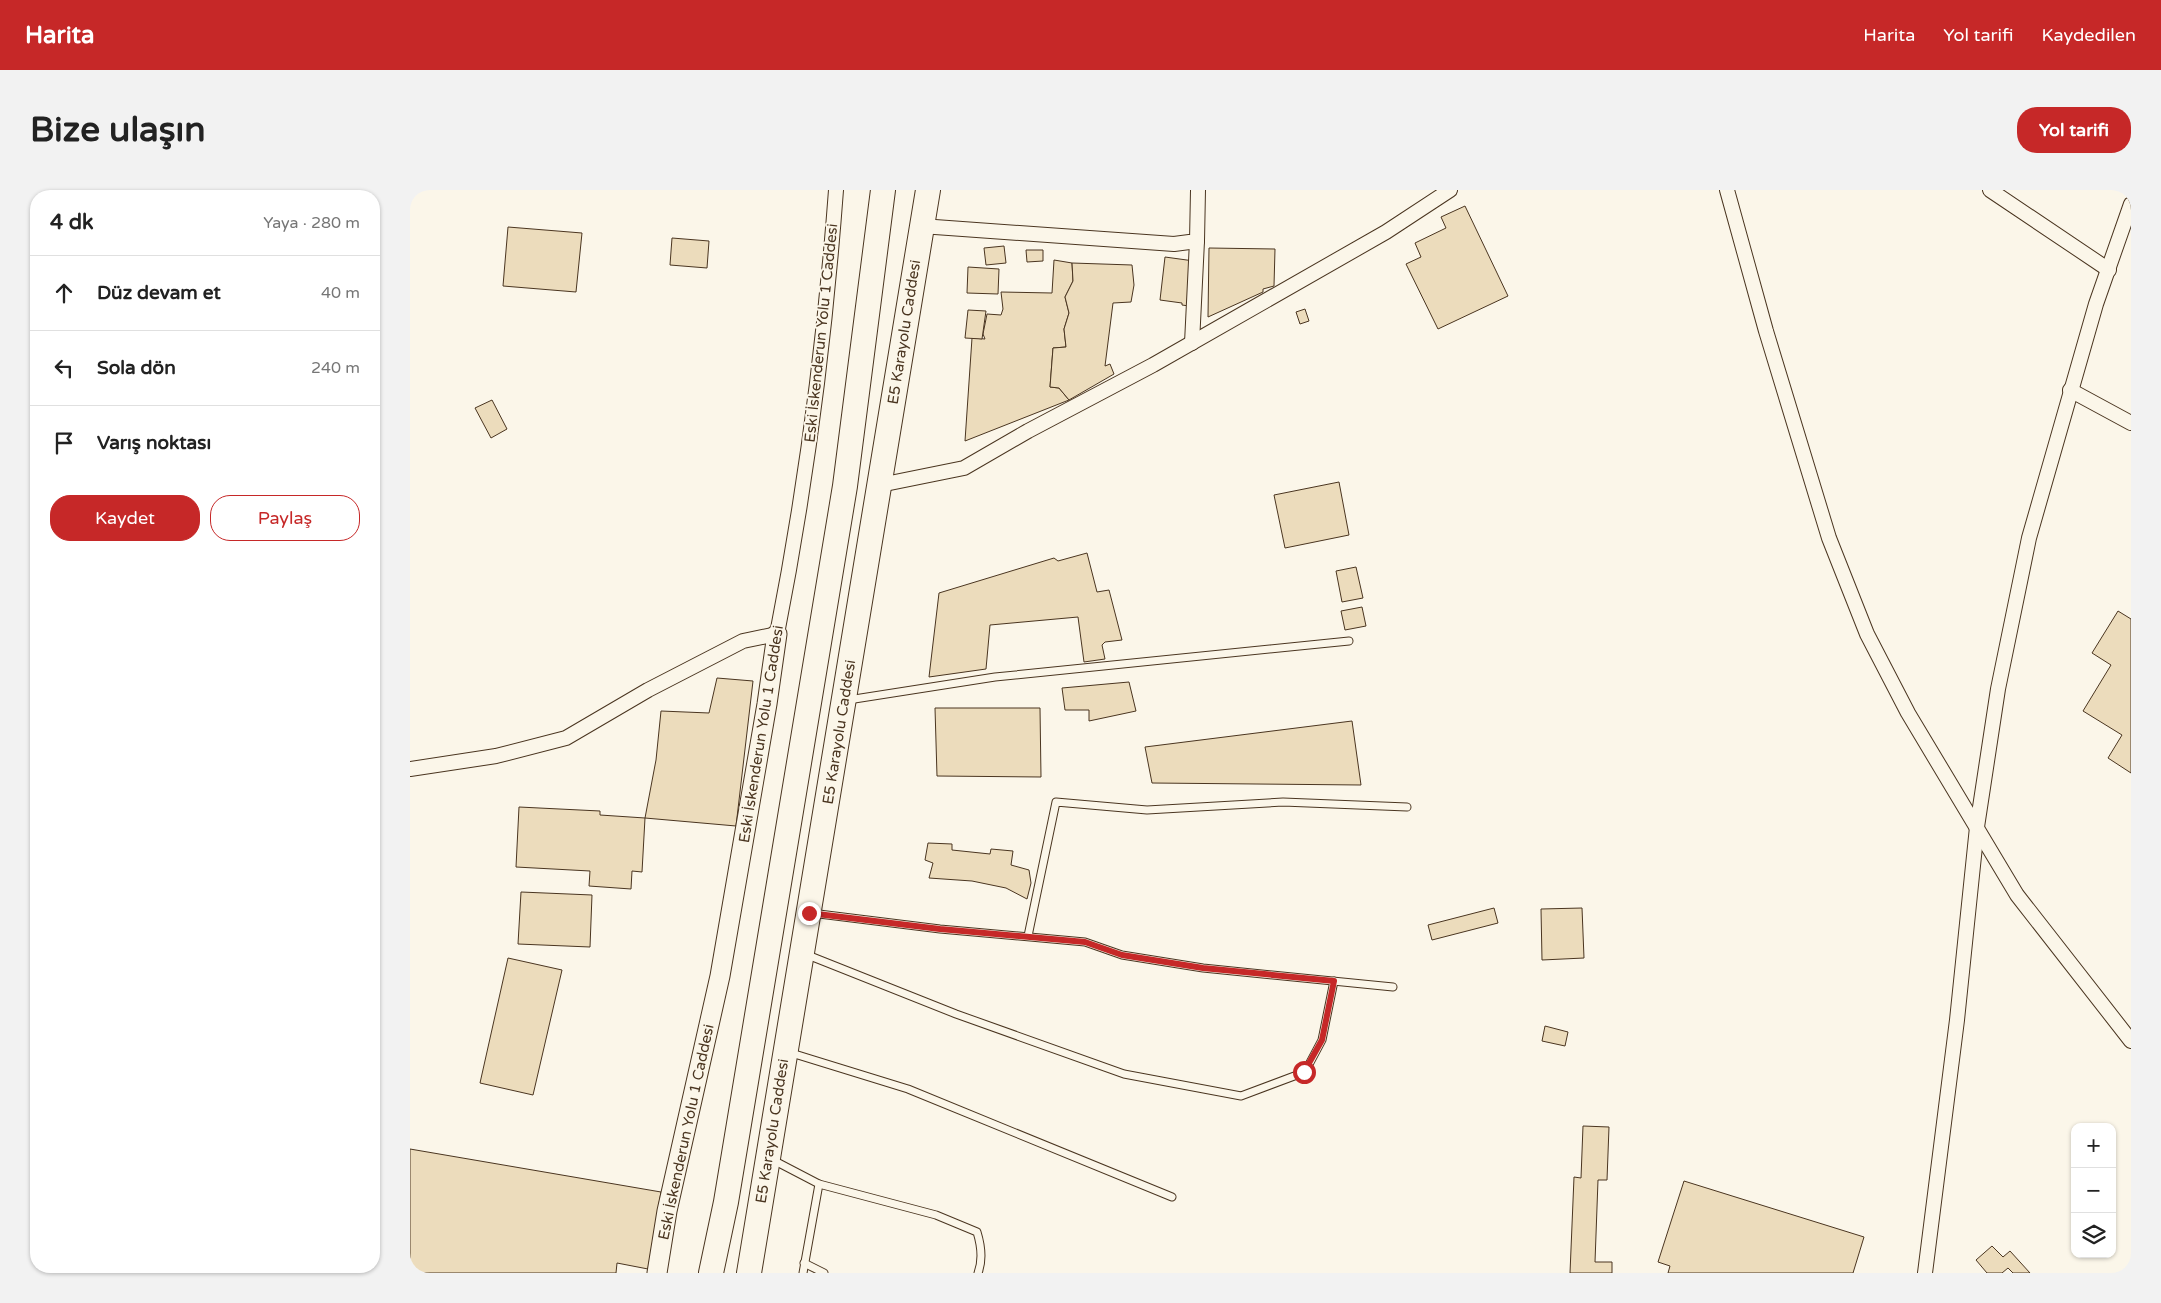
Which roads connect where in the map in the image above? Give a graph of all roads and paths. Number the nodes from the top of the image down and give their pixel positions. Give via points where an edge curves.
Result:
1 (836, 190) edge
2 (883, 190) edge
3 (928, 190) edge
4 (1198, 190) edge
5 (1450, 190) edge
6 (1727, 190) edge
7 (1990, 190) edge
8 (2131, 204) edge
9 (921, 226) junction
10 (1198, 241) junction
11 (2109, 270) junction
12 (1192, 343) junction
13 (2070, 390) junction
14 (2131, 423) edge
15 (880, 484) junction
16 (777, 634) junction
17 (1349, 641) dead end
18 (844, 700) junction
19 (410, 769) edge
20 (1407, 807) dead end
21 (1977, 827) junction
22 (809, 913) junction
23 (1028, 936) junction
24 (802, 953) junction
25 (1334, 981) junction
26 (1393, 987) dead end
27 (2131, 1041) edge
28 (786, 1051) junction
29 (768, 1158) junction
30 (819, 1184) junction
31 (1172, 1197) dead end
32 (804, 1263) junction
33 (657, 1273) edge
34 (711, 1273) edge
35 (749, 1273) edge
36 (803, 1273) edge
37 (824, 1273) edge
38 (978, 1273) edge
39 (1926, 1273) edge

1 - 16 street, Eski İskenderun Yolu 1 Caddesi via 830,274 798,524
2 - 34 highway via 844,496 726,1202
3 - 9 highway, E5 Karayolu Caddesi
4 - 10 street
5 - 12 street via 1386,232
6 - 21 street via 1828,538 1867,634 1908,713
7 - 11 street
8 - 11 street
9 - 10 street via 1174,244
9 - 15 highway, E5 Karayolu Caddesi
10 - 12 street
11 - 13 street
12 - 15 street via 964,468
13 - 14 street
13 - 21 street via 2029,538 1998,690
15 - 18 highway, E5 Karayolu Caddesi
16 - 19 street via 743,641 648,690 566,738 496,756
16 - 33 street, Eski İskenderun Yolu 1 Caddesi via 720,976 667,1211
17 - 18 lane via 995,677
18 - 22 highway, E5 Karayolu Caddesi
20 - 23 lane via 1283,802 1147,810 1056,802
21 - 27 street via 2017,895
21 - 39 street via 1958,1020
22 - 23 lane
22 - 24 highway, E5 Karayolu Caddesi
23 - 25 lane via 1085,942 1122,955 1203,968
24 - 25 lane via 956,1014 1124,1074 1241,1096 1304,1072 1322,1040
24 - 28 highway, E5 Karayolu Caddesi
25 - 26 lane
28 - 29 highway, E5 Karayolu Caddesi
28 - 31 lane via 908,1089
29 - 30 lane
29 - 35 highway, E5 Karayolu Caddesi
30 - 32 lane
30 - 38 lane via 936,1215 977,1232 980,1243
32 - 36 lane
32 - 37 lane

